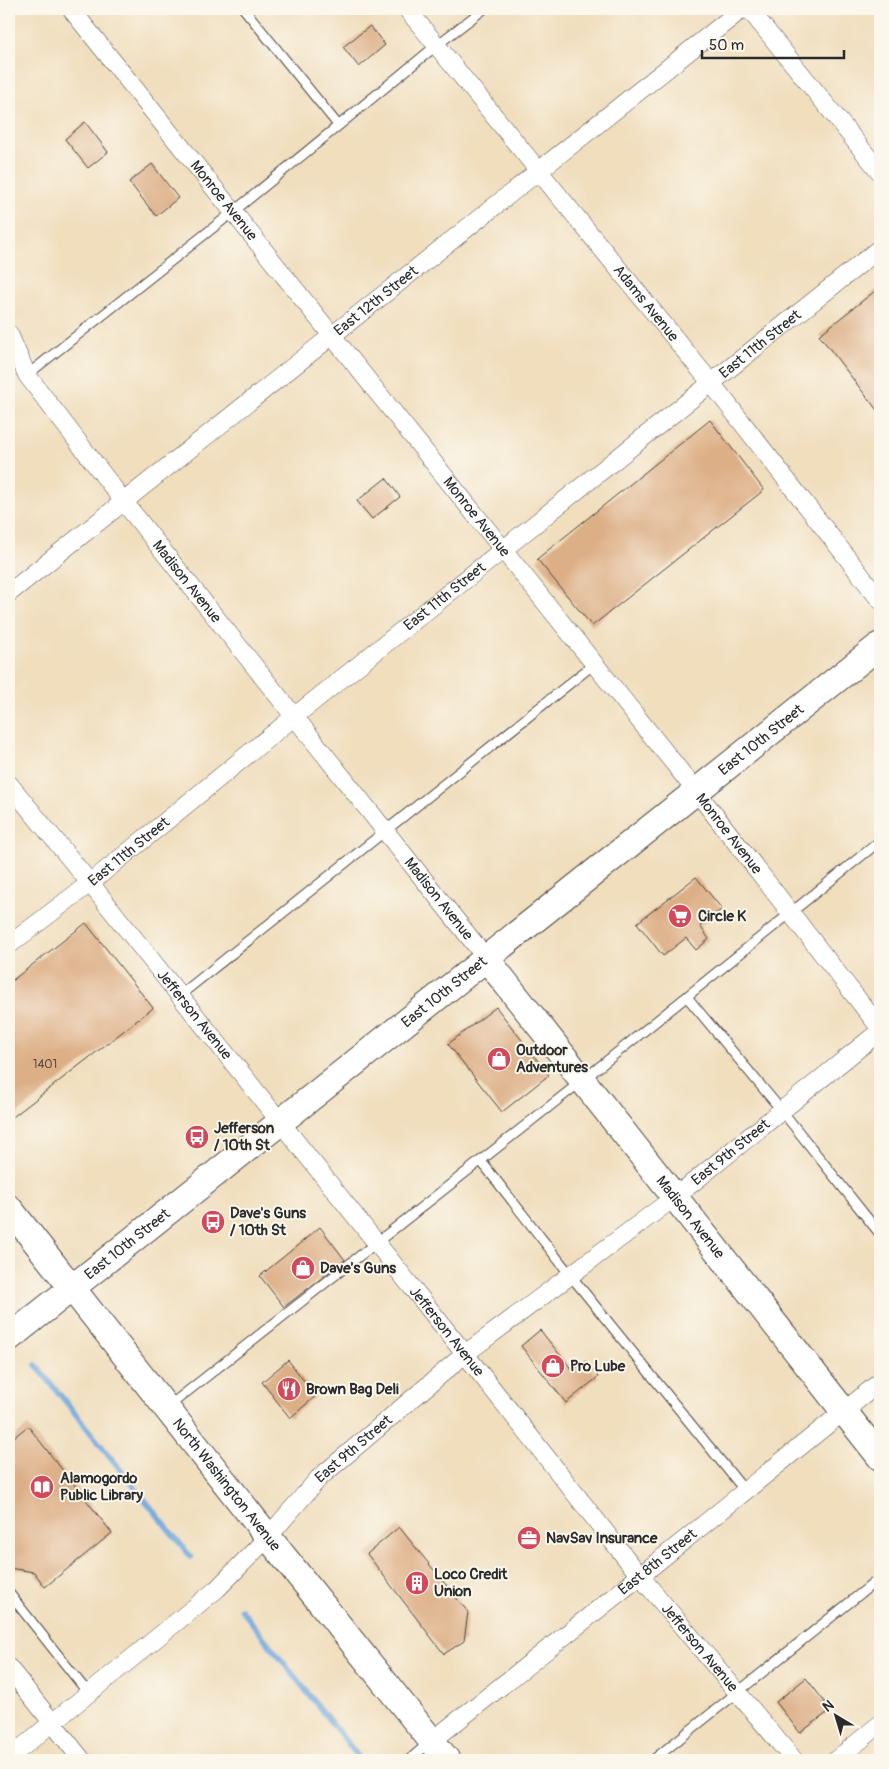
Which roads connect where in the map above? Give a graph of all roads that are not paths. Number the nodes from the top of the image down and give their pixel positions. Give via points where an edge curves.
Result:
1 (71, 9) edge
2 (244, 9) edge
3 (407, 9) edge
4 (484, 9) edge
5 (742, 9) edge
6 (749, 9) edge
7 (436, 45) junction
8 (338, 125) junction
9 (537, 170) junction
10 (880, 172) edge
11 (233, 212) junction
12 (880, 248) edge
13 (9, 334) edge
14 (331, 335) junction
15 (27, 375) junction
16 (712, 384) junction
17 (124, 502) junction
18 (503, 551) junction
19 (9, 592) edge
20 (880, 600) edge
21 (880, 644) edge
22 (594, 664) junction
23 (295, 716) junction
24 (9, 784) edge
25 (696, 791) junction
26 (386, 832) junction
27 (880, 841) edge
28 (90, 883) junction
29 (791, 914) junction
30 (9, 945) edge
31 (486, 958) junction
32 (179, 996) junction
33 (687, 997) junction
34 (880, 1029) edge
35 (583, 1080) junction
36 (782, 1111) junction
37 (280, 1122) junction
38 (481, 1161) junction
39 (675, 1197) junction
40 (9, 1208) edge
41 (880, 1234) edge
42 (376, 1244) junction
43 (571, 1276) junction
44 (72, 1288) junction
45 (9, 1338) edge
46 (465, 1354) junction
47 (880, 1382) edge
48 (166, 1408) junction
49 (844, 1410) junction
50 (880, 1457) edge
51 (745, 1491) junction
52 (268, 1537) junction
53 (640, 1576) junction
54 (880, 1578) edge
55 (9, 1593) edge
56 (9, 1668) edge
57 (737, 1692) junction
58 (88, 1693) junction
59 (53, 1723) junction
60 (880, 1724) edge
61 (440, 1750) edge
62 (9, 1758) edge
63 (82, 1760) edge
64 (409, 1760) edge
65 (652, 1760) edge
66 (794, 1760) edge
67 (836, 1760) edge

1 - 11 street, Monroe Avenue
2 - 8 lane
3 - 7 street, Adams Avenue
4 - 7 lane
5 - 9 street, East 12th Street
6 - 10 street
7 - 8 lane
7 - 9 street, Adams Avenue
8 - 11 lane
9 - 14 street, East 12th Street
9 - 16 street, Adams Avenue
11 - 14 street, Monroe Avenue
11 - 15 lane
12 - 16 street, East 11th Street
13 - 15 street, Madison Avenue
14 - 17 street, East 12th Street
14 - 18 street, Monroe Avenue
15 - 17 street, Madison Avenue
16 - 18 street, East 11th Street
16 - 20 street, Adams Avenue
17 - 19 street, East 12th Street
17 - 23 street, Madison Avenue
18 - 22 street, Monroe Avenue
18 - 23 street, East 11th Street
21 - 25 main road, East 10th Street
22 - 25 street, Monroe Avenue
22 - 26 lane
23 - 26 street, Madison Avenue
23 - 28 street, East 11th Street
24 - 28 street, Jefferson Avenue
25 - 29 street, Monroe Avenue
25 - 31 main road, East 10th Street
26 - 31 street, Madison Avenue
26 - 32 lane
27 - 29 lane
28 - 30 street, East 11th Street
28 - 32 street, Jefferson Avenue
29 - 33 lane
29 - 34 street, Monroe Avenue
31 - 35 main road, Madison Avenue
31 - 37 main road, East 10th Street
32 - 37 street, Jefferson Avenue
33 - 35 lane
33 - 36 lane
34 - 36 street, East 9th Street
35 - 38 lane
35 - 39 main road, Madison Avenue
36 - 39 street, East 9th Street
36 - 41 lane
37 - 42 street, Jefferson Avenue
37 - 44 main road, East 10th Street
38 - 42 lane
38 - 43 lane
39 - 43 street, East 9th Street
39 - 49 main road, Madison Avenue
40 - 44 main road, North Washington Avenue
42 - 46 street, Jefferson Avenue
42 - 48 lane
43 - 46 street, East 9th Street
43 - 51 lane
44 - 45 main road, East 10th Street
44 - 48 main road, North Washington Avenue
46 - 52 street, East 9th Street via 319,1478
46 - 53 street, Jefferson Avenue
47 - 49 street, East 8th Street
48 - 52 main road, North Washington Avenue
49 - 50 main road, Madison Avenue
49 - 51 street, East 8th Street
51 - 53 street, East 8th Street
52 - 58 street, East 9th Street via 217,1589
52 - 61 main road, North Washington Avenue
53 - 57 street, Jefferson Avenue
53 - 61 street, East 8th Street
54 - 57 lane
55 - 58 lane
56 - 59 street
57 - 65 lane
57 - 66 street, Jefferson Avenue
58 - 59 street, East 9th Street
59 - 62 street, East 9th Street
59 - 63 street
60 - 67 street
61 - 64 lane

